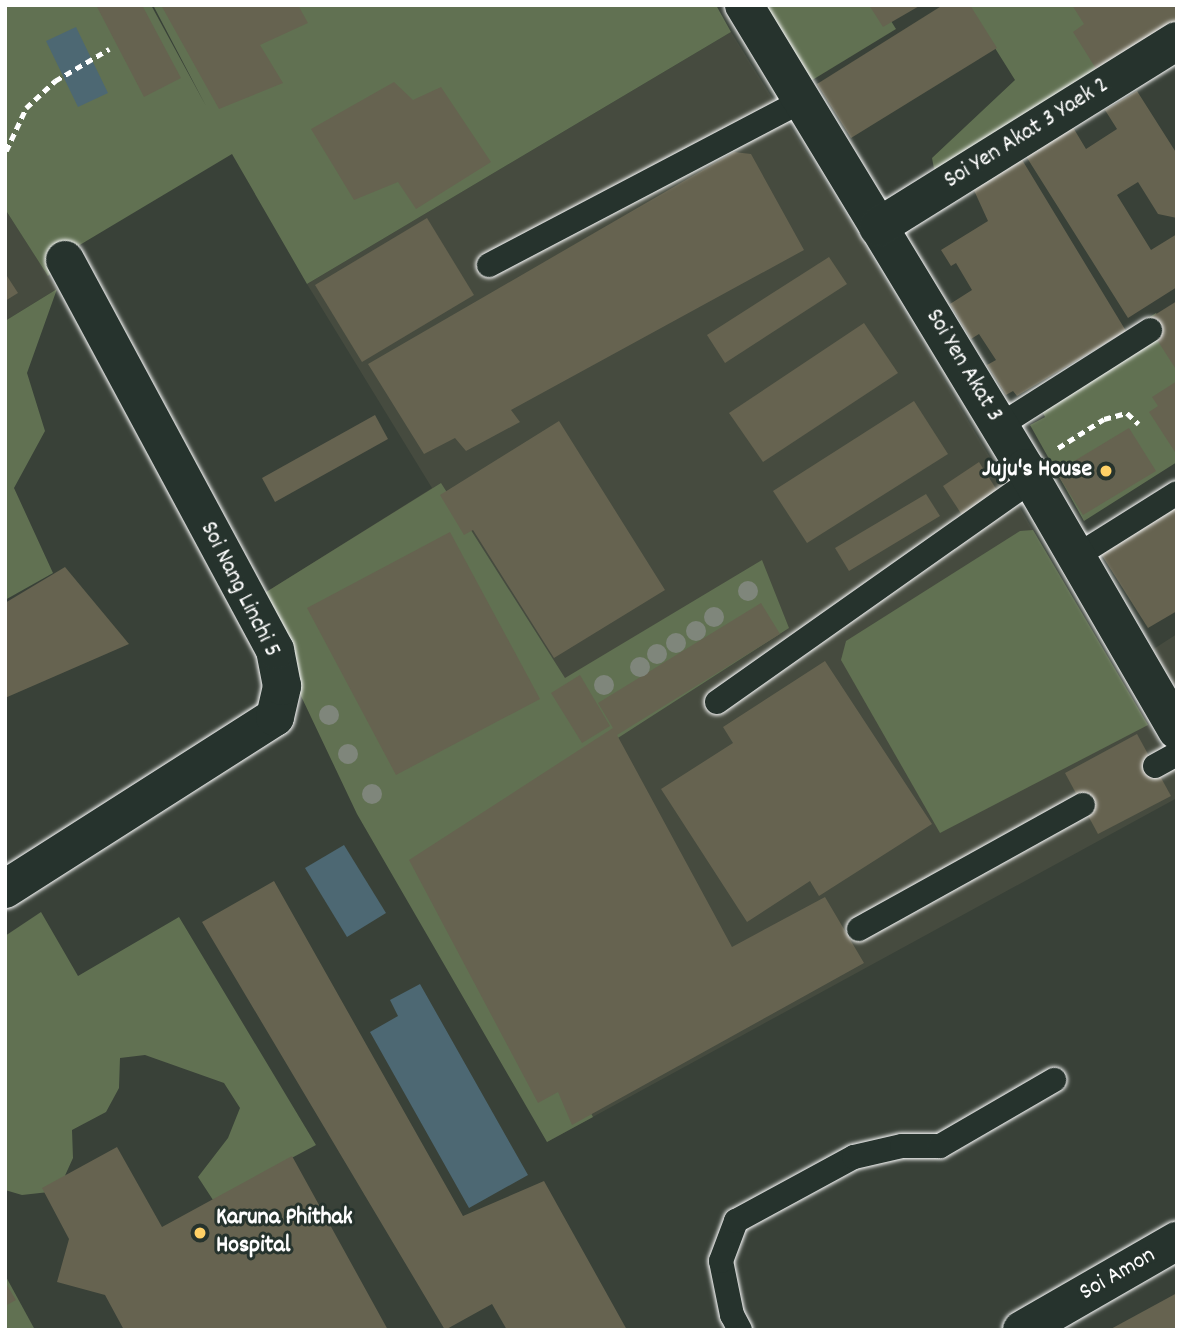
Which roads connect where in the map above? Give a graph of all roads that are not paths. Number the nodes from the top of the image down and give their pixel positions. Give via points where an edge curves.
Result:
1 (744, 5) edge
2 (1177, 41) edge
3 (802, 101) junction
4 (878, 227) junction
5 (65, 260) dead end
6 (489, 265) dead end
7 (1150, 330) dead end
8 (999, 426) junction
9 (1028, 474) junction
10 (1177, 493) edge
11 (1075, 557) junction
12 (717, 702) dead end
13 (1173, 714) edge
14 (1177, 754) edge
15 (1155, 766) dead end
16 (1083, 805) dead end
17 (5, 889) edge
18 (859, 929) dead end
19 (1054, 1080) dead end
20 (1177, 1241) edge
21 (740, 1330) edge
22 (1023, 1330) edge

1 - 3 street, Soi Yen Akat 3
2 - 4 street, Soi Yen Akat 3 Yaek 2
3 - 4 street, Soi Yen Akat 3
3 - 6 lane
4 - 8 street, Soi Yen Akat 3
5 - 17 street, Soi Nang Linchi 5 via 275,650 282,685 275,717
7 - 8 lane
8 - 9 street, Soi Yen Akat 3
9 - 11 street, Soi Yen Akat 3
9 - 12 lane
10 - 11 lane
11 - 13 street, Soi Yen Akat 3
14 - 15 lane
16 - 18 lane
19 - 21 lane via 940,1146 902,1146 854,1157 736,1221 720,1261 732,1315
20 - 22 street, Soi Amon

